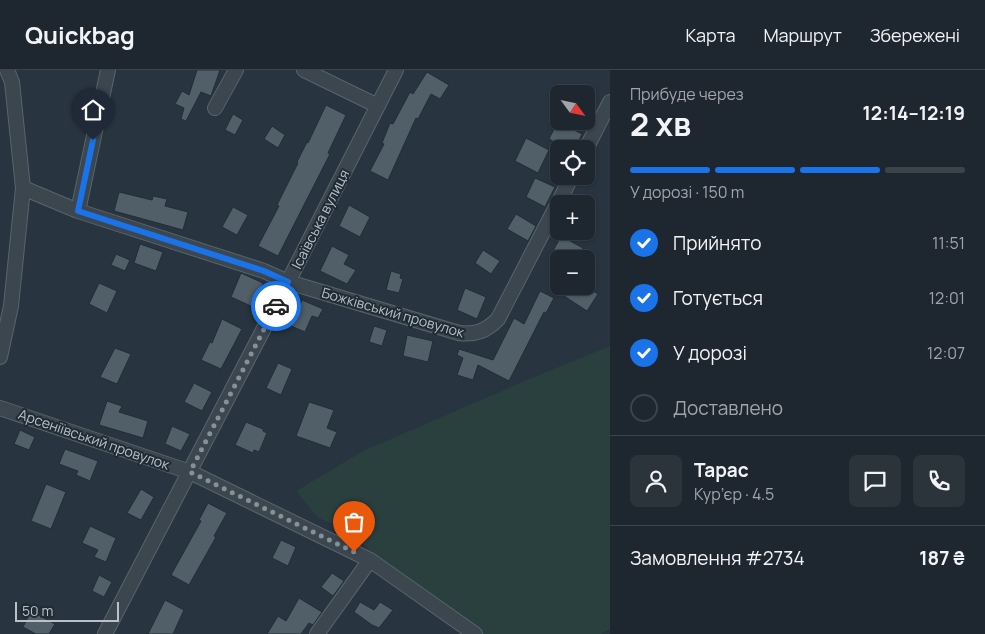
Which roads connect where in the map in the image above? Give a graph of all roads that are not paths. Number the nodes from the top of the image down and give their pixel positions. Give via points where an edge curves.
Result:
1 (7, 70) edge
2 (108, 70) edge
3 (236, 70) edge
4 (304, 70) edge
5 (396, 70) edge
6 (610, 102) edge
7 (378, 106) junction
8 (215, 108) dead end
9 (591, 140) edge
10 (567, 185) edge
11 (23, 188) junction
12 (78, 211) junction
13 (288, 282) junction
14 (0, 357) edge
15 (0, 408) edge
16 (190, 472) junction
17 (370, 560) junction
18 (105, 634) edge
19 (316, 634) edge
20 (475, 634) edge

1 - 11 street via 12,82
2 - 12 street
3 - 8 street
4 - 7 street
5 - 7 street, Ісаївська вулиця
6 - 9 street
7 - 13 street, Ісаївська вулиця
10 - 13 street, Божківський провулок via 498,320 481,332 459,333
11 - 12 street, Божківський провулок
11 - 14 street via 11,306
12 - 13 street, Божківський провулок via 264,271
13 - 16 street, Ісаївська вулиця
15 - 16 street, Арсеніївський провулок
16 - 17 street, Арсеніївський провулок
16 - 18 street, Ісаївська вулиця
17 - 19 street
17 - 20 street, Арсеніївський провулок

